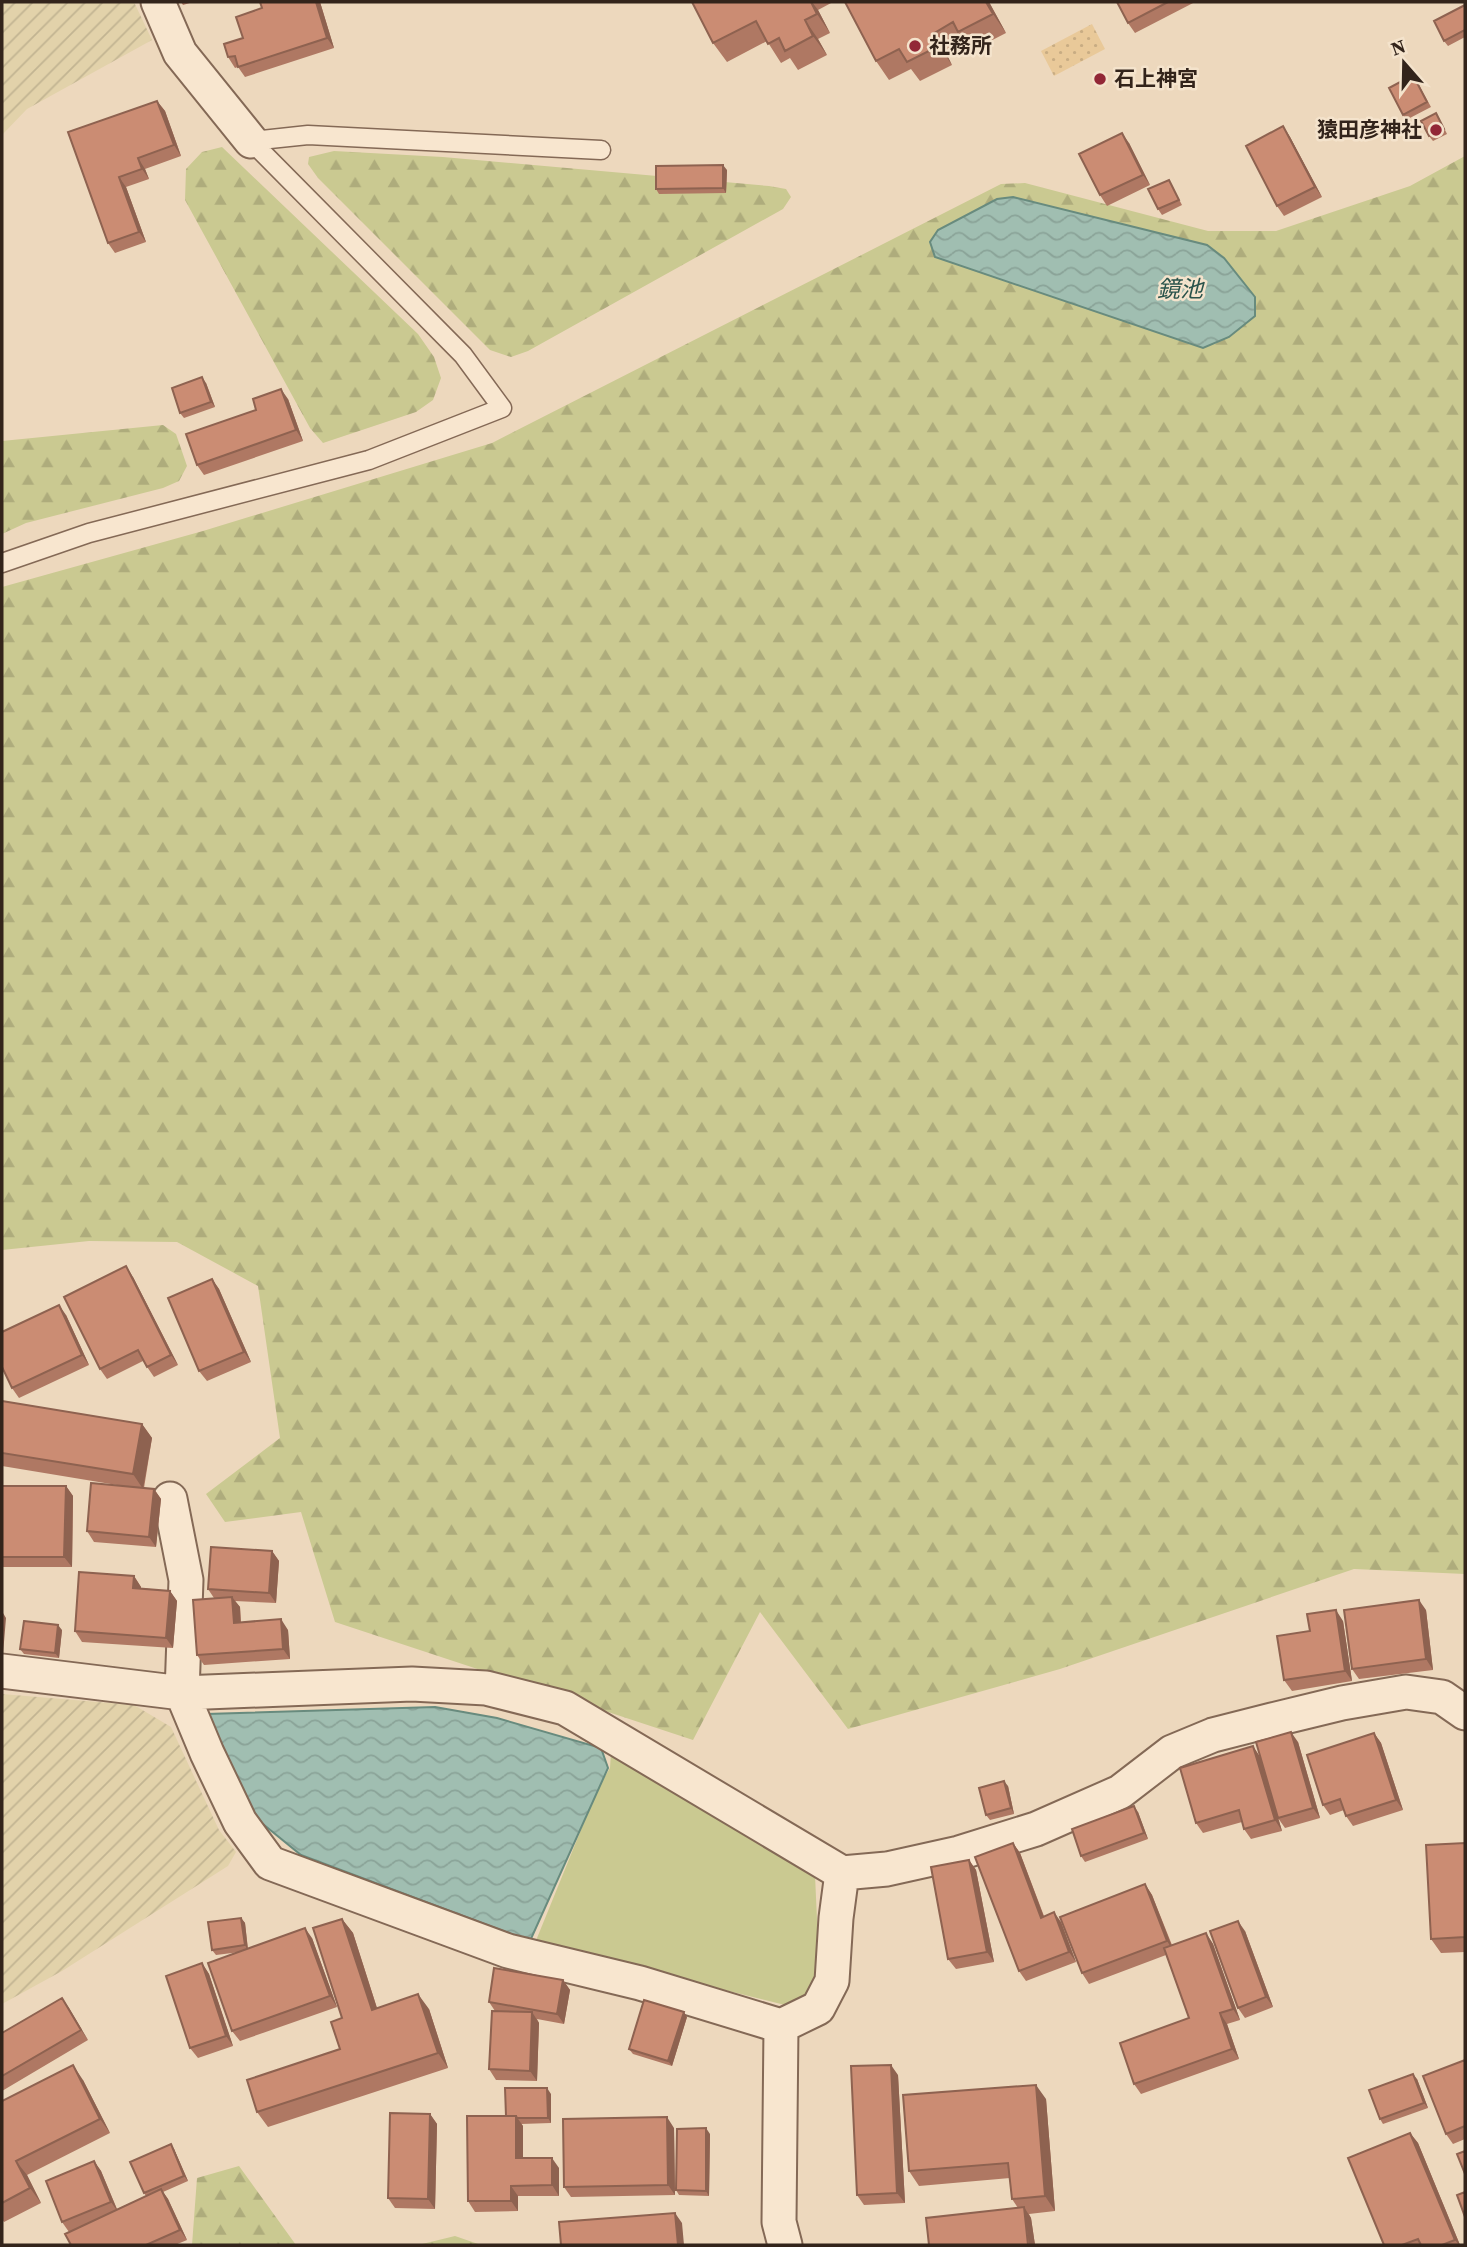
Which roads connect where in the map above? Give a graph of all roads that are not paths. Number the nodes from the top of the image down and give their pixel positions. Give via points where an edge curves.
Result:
1 (158, 2) edge
2 (251, 141) junction
3 (601, 150) dead end
4 (2, 563) edge
5 (170, 1499) dead end
6 (2, 1671) edge
7 (182, 1693) junction
8 (1464, 1713) edge
9 (842, 1873) junction
10 (781, 2026) junction
11 (785, 2245) edge

1 - 2 street via 180,53
2 - 3 lane via 308,135
2 - 4 lane via 463,355 502,408 369,460 89,533
5 - 7 street via 186,1580
6 - 7 street
7 - 9 street via 412,1684 486,1688 565,1708
7 - 10 street via 240,1822 270,1863 509,1951 640,1983
8 - 9 street via 1442,1697 1406,1692 1225,1732 1172,1752 1120,1792 1036,1829 947,1856
9 - 10 street via 832,1981 818,2008
10 - 11 street via 779,2222

